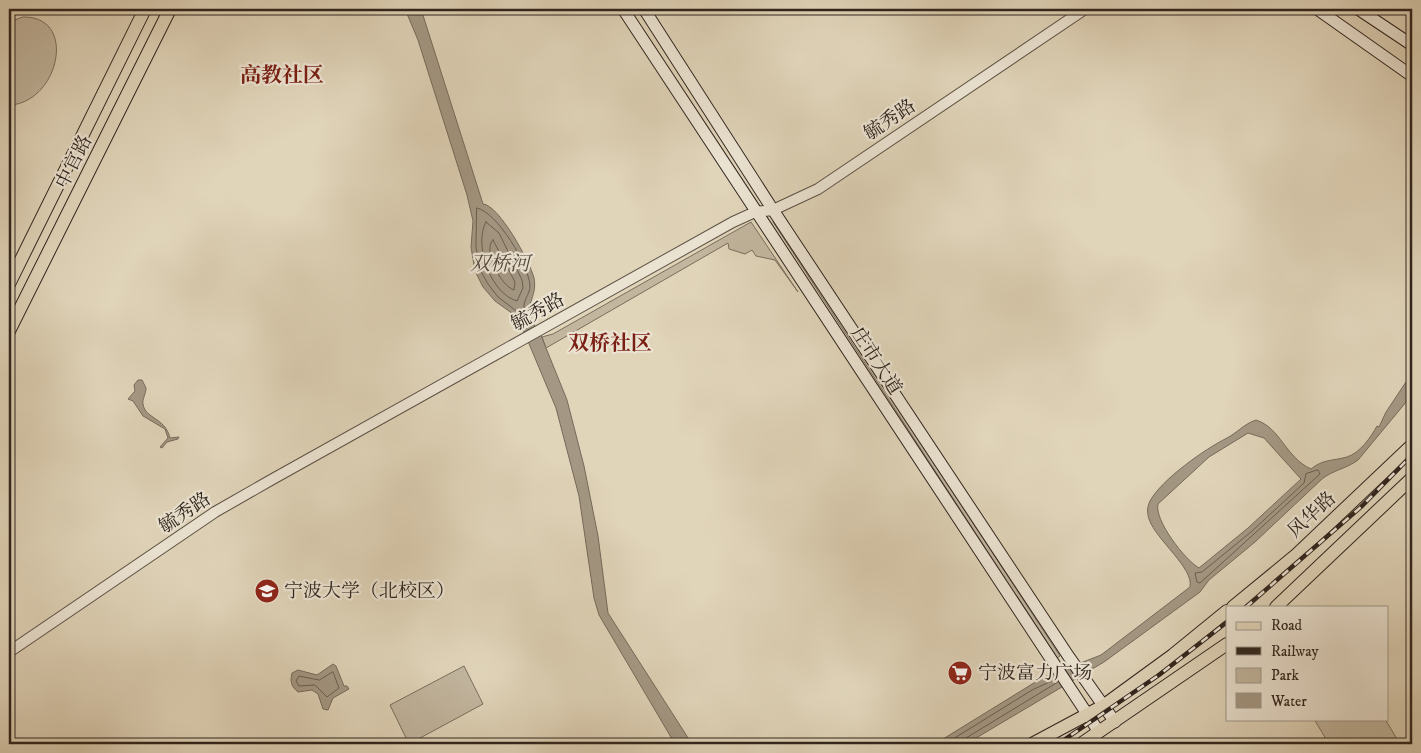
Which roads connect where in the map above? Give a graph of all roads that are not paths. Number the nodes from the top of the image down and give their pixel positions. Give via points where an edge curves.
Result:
1 (145, 9) edge
2 (170, 9) edge
3 (623, 9) edge
4 (644, 9) edge
5 (1085, 9) edge
6 (1317, 9) edge
7 (1358, 9) edge
8 (1412, 45) edge
9 (1412, 76) edge
10 (773, 210) junction
11 (755, 212) junction
12 (9, 284) edge
13 (9, 331) edge
14 (1412, 445) edge
15 (1412, 478) edge
16 (1234, 606) edge
17 (1277, 606) edge
18 (1226, 612) edge
19 (1226, 645) edge
20 (9, 652) edge
21 (1103, 706) junction
22 (1084, 710) junction
23 (1115, 722) junction
24 (1099, 732) junction
25 (1032, 744) edge
26 (1081, 744) edge

1 - 12 main road, 中官路
2 - 13 main road, 中官路
3 - 11 main road, 庄市大道
4 - 10 main road, 庄市大道
5 - 10 street, 毓秀路 via 818,189
6 - 9 main road
7 - 8 main road
10 - 11 street, 毓秀路
10 - 21 main road, 庄市大道
11 - 20 street, 毓秀路 via 215,512
11 - 22 main road, 庄市大道
14 - 16 main road, 风华路 via 1295,556
15 - 17 main road
18 - 21 main road
19 - 23 main road
21 - 22 main road
21 - 23 main road, 庄市大道
22 - 24 main road, 庄市大道
22 - 25 main road
23 - 24 main road
24 - 26 main road

